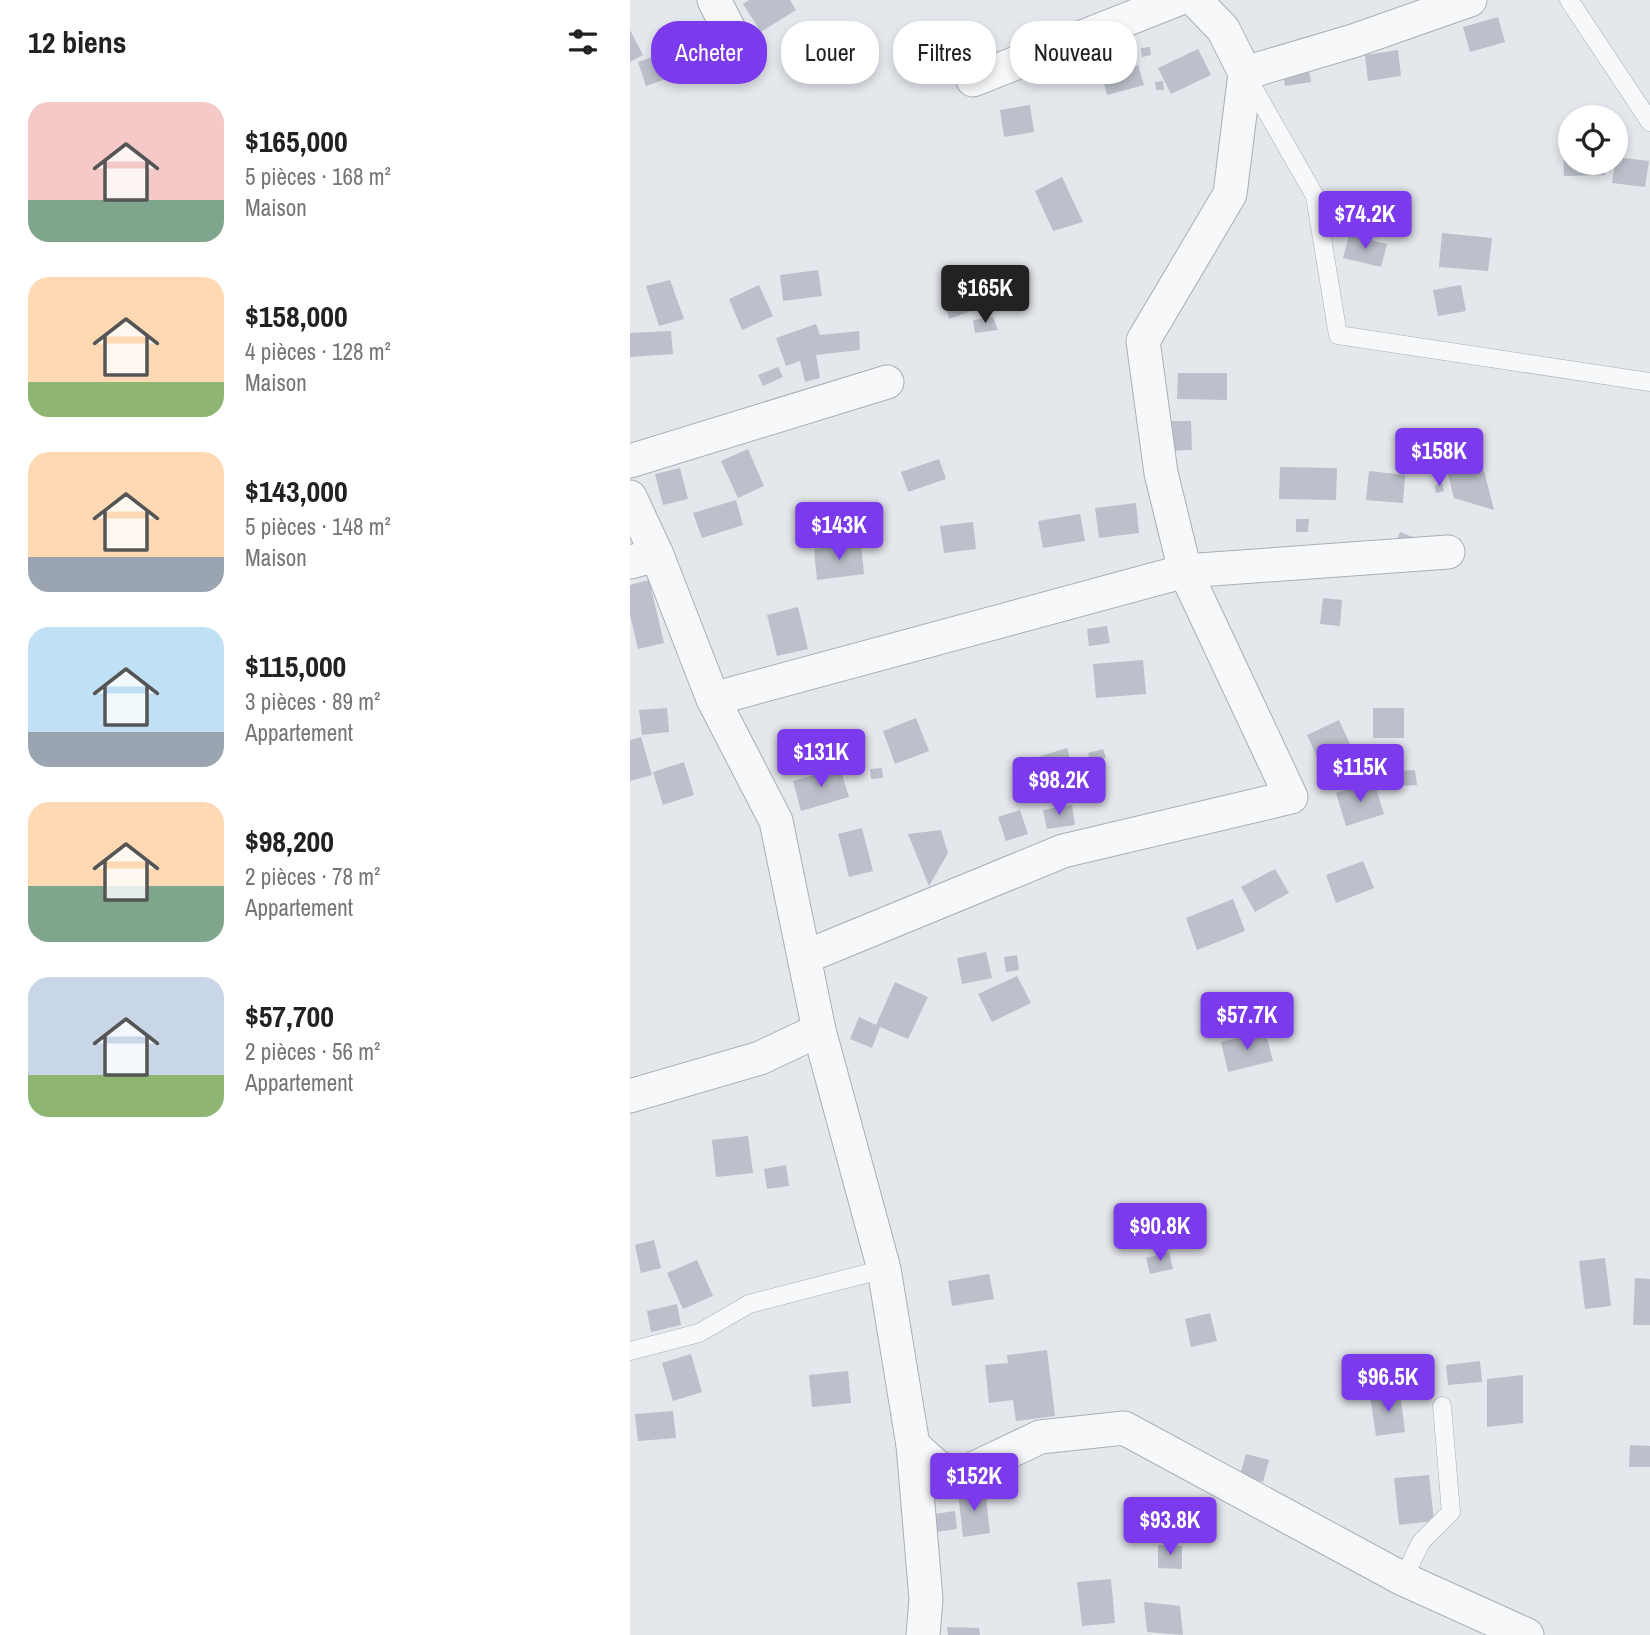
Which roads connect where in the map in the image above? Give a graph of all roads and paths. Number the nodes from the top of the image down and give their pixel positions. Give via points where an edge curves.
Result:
1 (714, 0) edge
2 (1176, 0) edge
3 (1195, 0) edge
4 (1470, 0) edge
5 (1569, 0) edge
6 (724, 21) edge
7 (996, 71) edge
8 (1245, 73) junction
9 (1650, 122) edge
10 (887, 382) dead end
11 (1650, 383) edge
12 (630, 461) edge
13 (630, 498) edge
14 (1448, 552) dead end
15 (644, 558) edge
16 (1185, 571) junction
17 (713, 699) junction
18 (805, 957) junction
19 (819, 1030) junction
20 (630, 1096) edge
21 (884, 1269) junction
22 (630, 1351) edge
23 (1443, 1406) dead end
24 (913, 1445) junction
25 (1403, 1579) junction
26 (923, 1635) edge
27 (1527, 1635) edge

1 - 6 street
2 - 7 street
3 - 8 street via 1223,29
4 - 8 street
5 - 9 lane
8 - 11 lane via 1315,196 1338,335
8 - 16 street via 1230,194 1143,341 1161,473
10 - 12 street
13 - 15 street
14 - 16 street
15 - 17 street
16 - 17 street
16 - 18 street via 1292,797 1063,851
17 - 18 street via 776,821
18 - 19 street
19 - 20 street via 760,1058
19 - 21 street
21 - 22 lane via 749,1304 699,1333
21 - 24 street
23 - 25 lane via 1451,1511 1420,1542
24 - 25 street via 937,1467 960,1475 1040,1437 1124,1428
24 - 26 street via 926,1599
25 - 27 street

